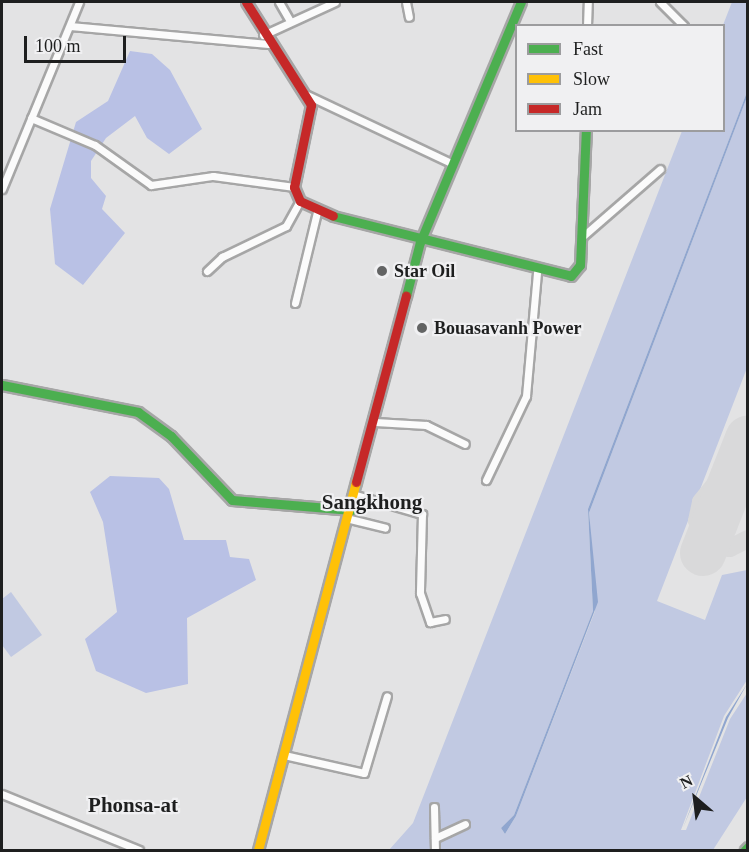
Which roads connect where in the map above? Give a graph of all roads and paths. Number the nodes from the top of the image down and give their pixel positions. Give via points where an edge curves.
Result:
1 (79, 2) edge
2 (246, 2) edge
3 (279, 2) edge
4 (335, 2) edge
5 (406, 2) edge
6 (522, 2) edge
7 (588, 2) edge
8 (660, 2) edge
9 (409, 17) dead end
10 (290, 21) junction
11 (587, 24) edge
12 (682, 24) edge
13 (70, 26) junction
14 (266, 40) junction
15 (307, 95) junction
16 (30, 118) junction
17 (586, 132) edge
18 (451, 163) junction
19 (660, 169) dead end
20 (294, 187) junction
21 (2, 189) edge
22 (300, 201) junction
23 (317, 212) junction
24 (583, 236) junction
25 (420, 242) junction
26 (207, 272) dead end
27 (537, 272) junction
28 (295, 303) dead end
29 (2, 386) edge
30 (375, 422) junction
31 (465, 444) dead end
32 (486, 480) dead end
33 (356, 495) junction
34 (351, 515) junction
35 (385, 528) dead end
36 (445, 619) dead end
37 (387, 696) dead end
38 (284, 755) junction
39 (2, 794) edge
40 (434, 807) dead end
41 (465, 824) dead end
42 (435, 838) junction
43 (139, 850) edge
44 (258, 850) edge
45 (435, 850) edge

1 - 13 street
2 - 14 street
3 - 10 street
4 - 10 street
5 - 9 street
6 - 18 street
7 - 11 street
8 - 12 street
10 - 14 street
13 - 14 street
13 - 16 street
14 - 15 street
15 - 18 street
15 - 20 street via 310,113
16 - 20 street via 95,146 151,185 213,176
16 - 21 street
17 - 24 street
18 - 25 street
19 - 24 street
20 - 22 street
22 - 23 street
22 - 26 street via 286,226 222,257
23 - 25 street
23 - 28 street
24 - 27 street via 576,273 562,277
25 - 27 street
25 - 30 street
27 - 32 street via 526,396
29 - 34 street via 138,412 171,436 232,500
30 - 31 street via 426,424
30 - 33 street
33 - 34 street
33 - 36 street via 422,514 420,593 430,622
34 - 35 street
34 - 38 street
37 - 38 street via 364,773
38 - 44 street
39 - 43 street
40 - 42 street
41 - 42 street
42 - 45 street

